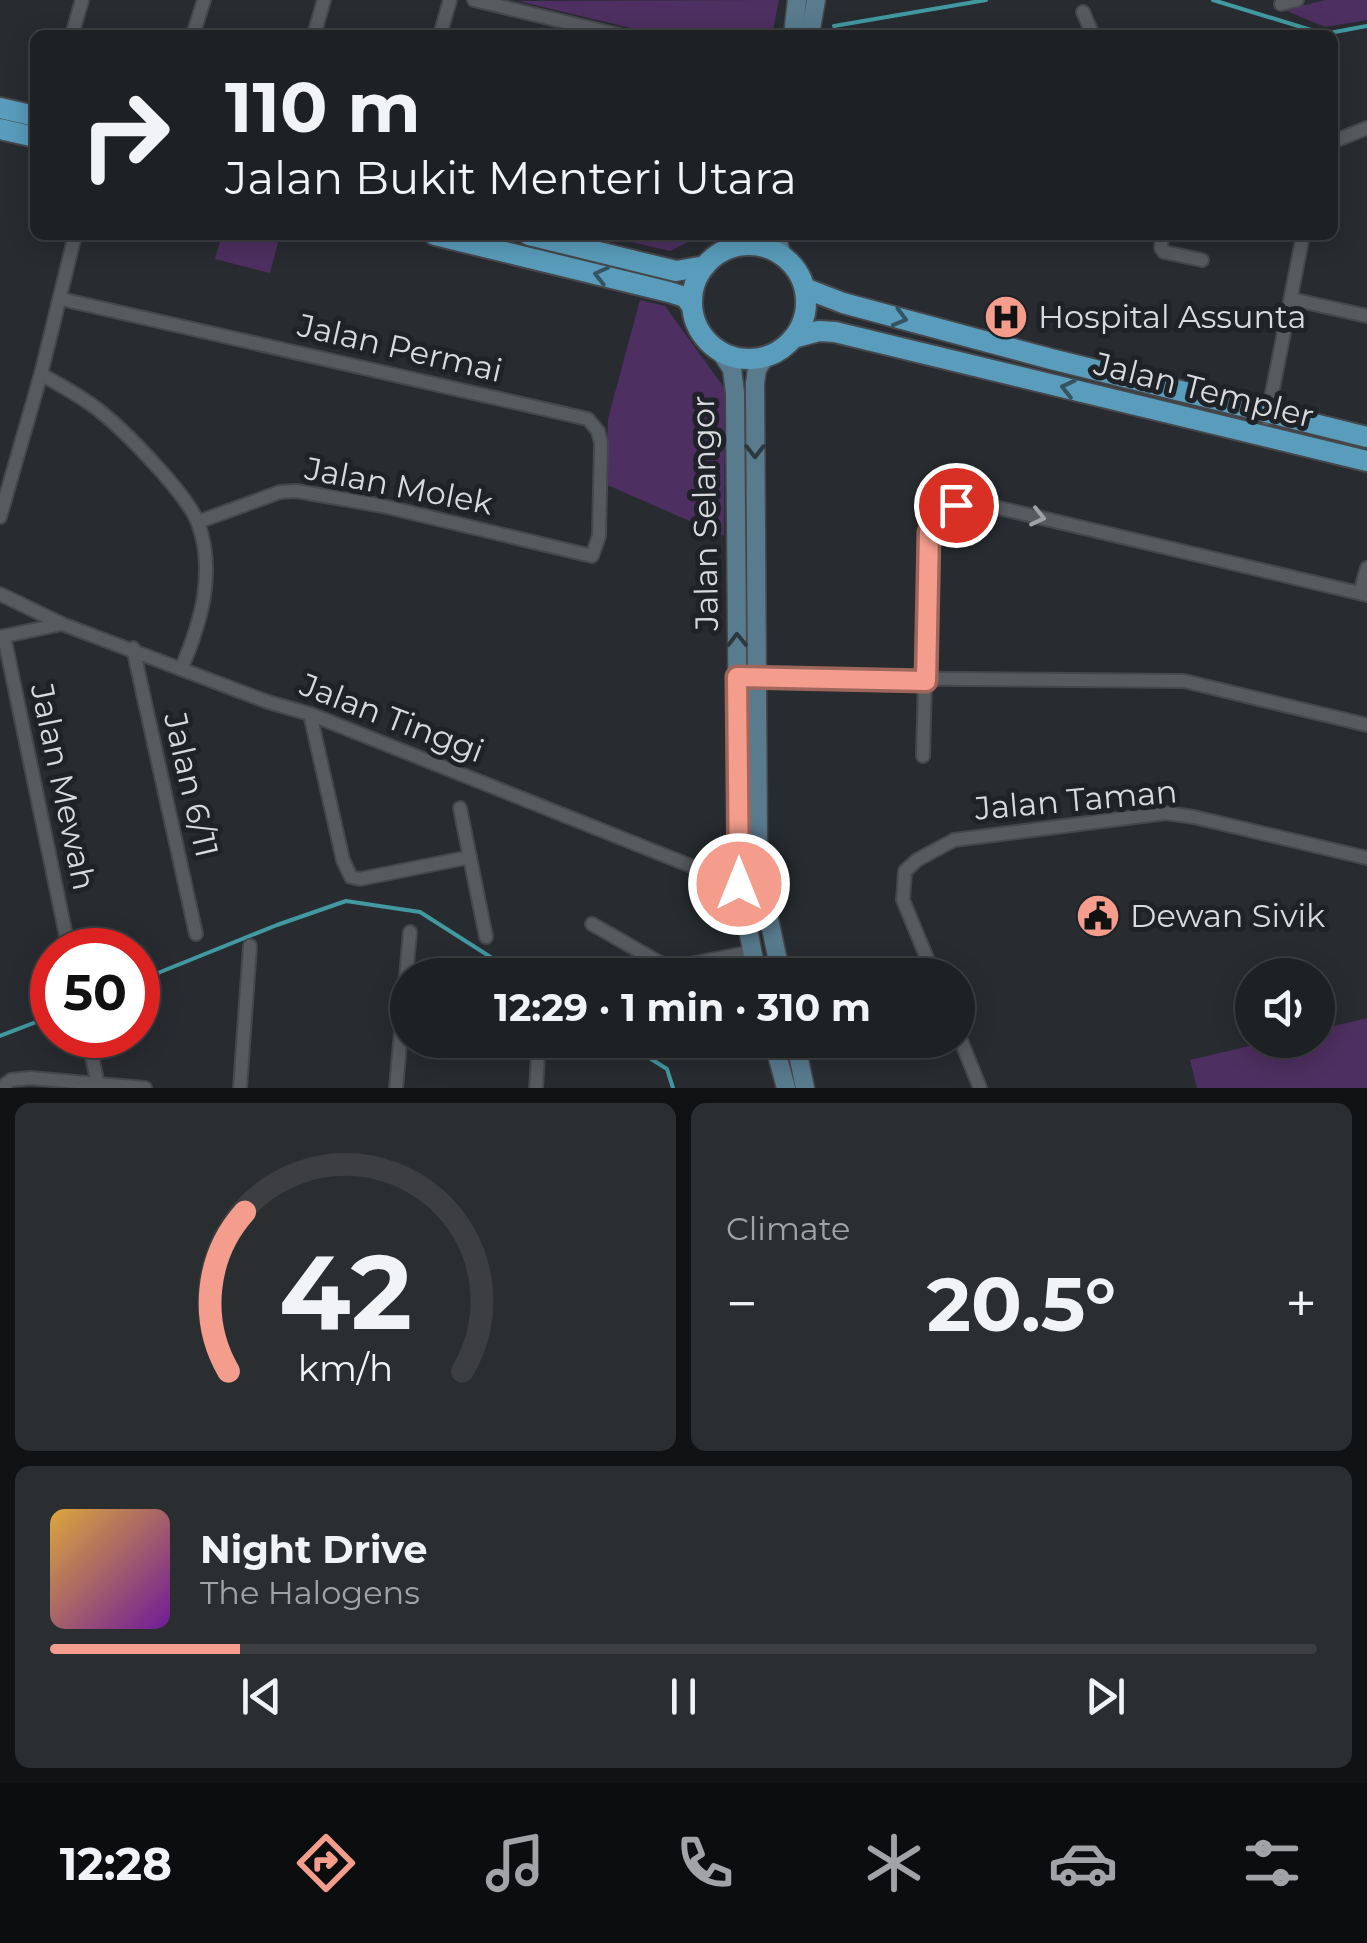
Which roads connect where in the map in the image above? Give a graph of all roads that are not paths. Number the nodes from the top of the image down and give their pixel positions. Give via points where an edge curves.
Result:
1 (82, 0) edge
2 (204, 0) edge
3 (324, 0) edge
4 (450, 0) edge
5 (474, 0) edge
6 (798, 0) edge
7 (816, 0) edge
8 (1297, 0) edge
9 (1281, 4) dead end
10 (1083, 12) dead end
11 (569, 29) edge
12 (73, 30) edge
13 (195, 30) edge
14 (315, 30) edge
15 (441, 30) edge
16 (794, 30) edge
17 (811, 30) edge
18 (1090, 30) edge
19 (0, 108) edge
20 (30, 115) edge
21 (1367, 128) edge
22 (0, 129) edge
23 (30, 136) edge
24 (1338, 140) edge
25 (74, 240) edge
26 (456, 240) edge
27 (550, 240) edge
28 (1161, 240) edge
29 (1302, 240) edge
30 (741, 241) edge
31 (778, 244) edge
32 (1202, 260) dead end
33 (704, 266) junction
34 (806, 290) junction
35 (61, 299) junction
36 (1291, 299) junction
37 (692, 305) junction
38 (1367, 316) edge
39 (793, 338) junction
40 (720, 351) junction
41 (766, 356) junction
42 (41, 374) junction
43 (1266, 424) junction
44 (1367, 437) edge
45 (1367, 461) edge
46 (0, 518) edge
47 (198, 522) junction
48 (592, 556) joint
49 (1367, 568) edge
50 (0, 594) edge
51 (1364, 594) edge
52 (62, 624) junction
53 (2, 636) edge
54 (133, 648) junction
55 (182, 667) junction
56 (747, 677) junction
57 (926, 681) junction
58 (310, 714) junction
59 (1367, 725) edge
60 (923, 756) dead end
61 (460, 808) dead end
62 (470, 857) junction
63 (1367, 858) edge
64 (739, 884) junction
65 (764, 896) junction
66 (592, 924) dead end
67 (64, 928) edge
68 (410, 932) dead end
69 (196, 934) dead end
70 (486, 936) dead end
71 (250, 946) dead end
72 (751, 952) junction
73 (753, 958) edge
74 (777, 958) edge
75 (927, 958) edge
76 (96, 1058) edge
77 (538, 1058) edge
78 (778, 1058) edge
79 (799, 1058) edge
80 (968, 1058) edge
81 (107, 1086) edge
82 (1, 1088) edge
83 (145, 1088) edge
84 (240, 1088) edge
85 (396, 1088) edge
86 (536, 1088) edge
87 (786, 1088) edge
88 (805, 1088) edge
89 (980, 1088) edge

1 - 12 street
2 - 13 street
3 - 14 street
4 - 15 street
5 - 11 street
6 - 16 main road
7 - 17 main road
8 - 9 street
10 - 18 street
19 - 20 main road
21 - 24 street
22 - 23 main road
25 - 35 street
37 -> 26 main road via 669,292
27 - 33 main road via 676,270
28 - 32 street via 1164,252
29 - 36 street
30 - 31 main road
30 - 33 main road
31 - 34 main road
33 - 37 main road
34 - 39 main road via 802,324
34 -> 43 main road, Jalan Templer
35 - 42 street
35 - 48 street, Jalan Permai via 588,420 601,444 599,536
36 - 38 street
36 - 43 street
37 - 40 main road via 702,334
39 - 41 main road
43 -> 39 main road, Jalan Templer via 835,332
40 - 41 main road
56 -> 40 main road, Jalan Selangor via 735,393 732,369
41 -> 56 main road, Jalan Selangor via 755,384
42 - 46 street
42 - 47 street via 101,412 175,488
43 - 44 main road, Jalan Templer
43 - 45 main road, Jalan Templer
47 - 48 street, Jalan Molek via 296,491
47 - 55 street via 205,600
49 - 51 street
50 - 52 street, Jalan Tinggi
57 -> 51 street via 929,532 940,513 956,505 974,502
52 - 53 street
52 - 54 street, Jalan Tinggi
53 - 67 street, Jalan Mewah
54 - 55 street, Jalan Tinggi
54 - 69 street, Jalan 6/11
55 - 58 street, Jalan Tinggi
56 - 57 street
56 - 64 main road, Jalan Selangor
56 - 65 main road, Jalan Selangor
57 - 59 street via 1184,681
57 - 60 street
58 - 62 street via 351,878
58 - 64 street, Jalan Tinggi
61 - 62 street
62 - 70 street
63 - 75 street, Jalan Taman via 1166,814 954,840 904,872 904,900
64 - 65 street, Jalan Tinggi
64 - 72 main road, Jalan Selangor
65 - 74 main road, Jalan Selangor
66 - 72 street via 669,968
68 - 85 street
71 - 84 street
72 - 73 main road, Jalan Selangor
76 - 81 street
77 - 86 street
78 - 87 main road
79 - 88 main road
80 - 89 street
81 - 82 street via 20,1078
81 - 83 street

